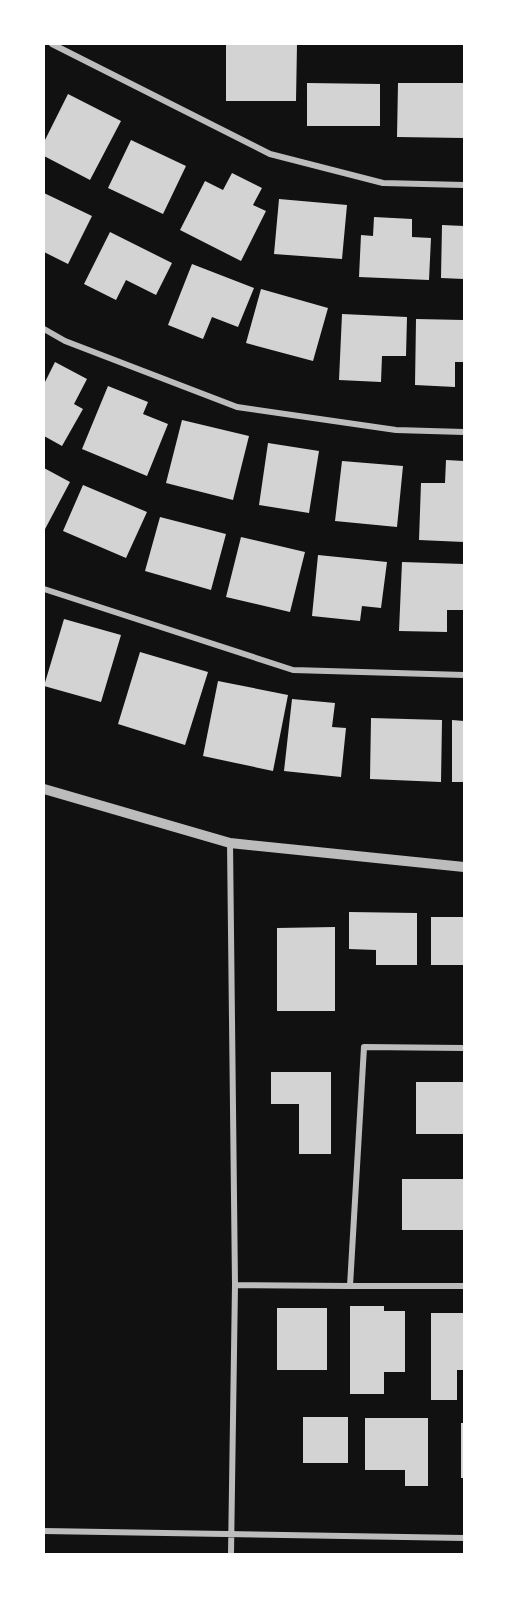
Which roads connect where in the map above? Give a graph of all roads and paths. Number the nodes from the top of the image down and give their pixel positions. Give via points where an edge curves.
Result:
1 (52, 44) edge
2 (465, 186) edge
3 (44, 329) edge
4 (465, 432) edge
5 (44, 589) edge
6 (465, 675) edge
7 (44, 789) edge
8 (230, 843) junction
9 (465, 867) edge
10 (465, 1048) edge
11 (235, 1285) junction
12 (350, 1286) junction
13 (465, 1286) edge
14 (44, 1531) edge
15 (231, 1535) junction
16 (465, 1538) edge
17 (231, 1554) edge

1 - 2 street via 270,154 383,183
3 - 4 street via 65,341 237,407 396,430
5 - 6 street via 293,670
7 - 8 street
8 - 9 street
8 - 11 street
10 - 12 street via 364,1047
11 - 12 street
11 - 15 street
12 - 13 street
14 - 15 street
15 - 16 street
15 - 17 street

